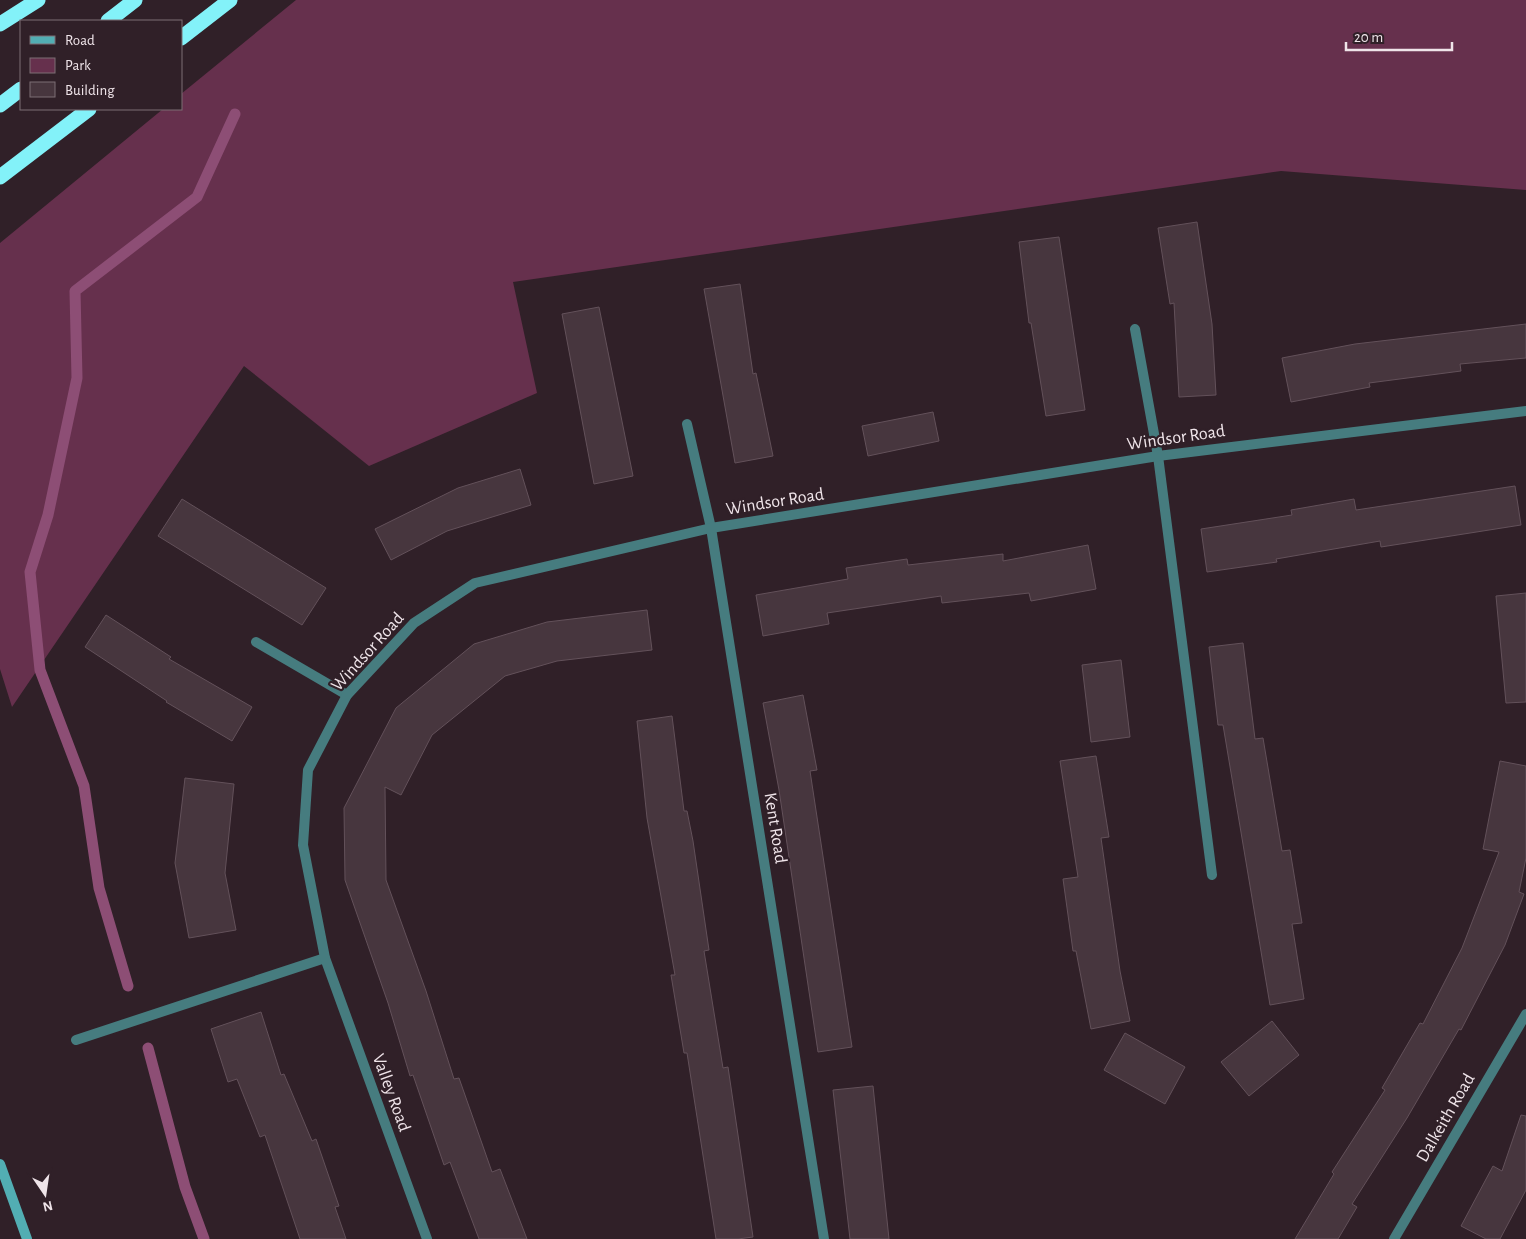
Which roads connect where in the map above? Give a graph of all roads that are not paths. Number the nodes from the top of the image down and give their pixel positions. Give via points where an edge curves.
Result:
1 (38, 0) edge
2 (135, 0) edge
3 (230, 0) edge
4 (109, 20) edge
5 (0, 24) edge
6 (182, 37) edge
7 (20, 90) edge
8 (0, 105) edge
9 (88, 110) edge
10 (0, 177) edge
11 (1135, 329) dead end
12 (1526, 411) edge
13 (687, 424) dead end
14 (1158, 456) junction
15 (711, 528) junction
16 (256, 642) dead end
17 (348, 695) junction
18 (1212, 875) dead end
19 (325, 958) junction
20 (1526, 1014) edge
21 (76, 1040) dead end
22 (0, 1164) edge
23 (27, 1239) edge
24 (427, 1239) edge
25 (824, 1239) edge
26 (1394, 1239) edge

1 - 5 highway
2 - 4 highway
3 - 6 highway
7 - 8 highway
9 - 10 highway
11 - 14 street
12 - 14 street, Windsor Road
13 - 15 street, Kent Road
14 - 15 street, Windsor Road
14 - 18 street
15 - 17 street, Windsor Road via 475,583 414,623
15 - 25 street, Kent Road
16 - 17 street
17 - 19 street, Windsor Road via 308,770 303,845
19 - 21 street
19 - 24 street, Valley Road
20 - 26 street, Dalkeith Road
22 - 23 street

